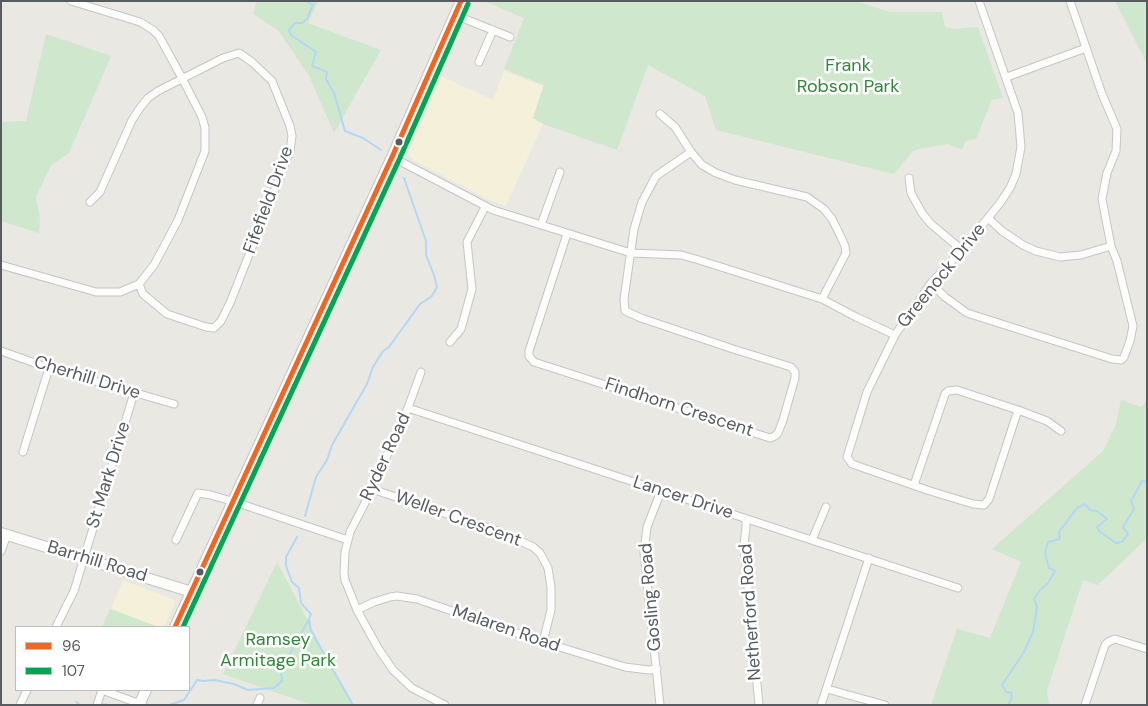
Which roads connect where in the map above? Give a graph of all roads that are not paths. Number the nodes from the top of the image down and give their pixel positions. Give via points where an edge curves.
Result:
1 (72, 1) edge
2 (461, 1) edge
3 (979, 1) edge
4 (1070, 1) edge
5 (455, 15) junction
6 (494, 30) junction
7 (510, 37) dead end
8 (1086, 48) junction
9 (479, 62) dead end
10 (1007, 77) junction
11 (182, 78) junction
12 (660, 114) dead end
13 (691, 152) junction
14 (392, 157) junction
15 (560, 172) dead end
16 (909, 178) dead end
17 (90, 202) dead end
18 (485, 207) junction
19 (988, 218) junction
20 (541, 225) junction
21 (567, 234) junction
22 (1112, 246) junction
23 (962, 250) junction
24 (631, 253) junction
25 (1, 265) edge
26 (931, 283) junction
27 (139, 284) junction
28 (822, 299) junction
29 (895, 335) junction
30 (450, 342) dead end
31 (1, 351) edge
32 (49, 368) junction
33 (421, 372) dead end
34 (134, 393) junction
35 (174, 404) dead end
36 (408, 408) junction
37 (1018, 410) junction
38 (1060, 431) dead end
39 (23, 452) dead end
40 (914, 485) junction
41 (372, 489) junction
42 (661, 491) junction
43 (232, 502) junction
44 (826, 506) dead end
45 (746, 518) junction
46 (4, 534) edge
47 (176, 540) dead end
48 (348, 540) junction
49 (812, 540) junction
50 (1, 551) edge
51 (83, 558) junction
52 (869, 558) junction
53 (958, 588) dead end
54 (192, 592) junction
55 (357, 610) junction
56 (56, 626) edge
57 (175, 626) edge
58 (543, 642) junction
59 (1147, 650) edge
60 (657, 669) junction
61 (827, 689) junction
62 (27, 691) edge
63 (102, 691) edge
64 (105, 691) edge
65 (146, 691) edge
66 (140, 704) edge
67 (20, 705) edge
68 (96, 705) edge
69 (445, 705) edge
70 (660, 705) edge
71 (759, 705) edge
72 (821, 705) edge
73 (885, 705) edge
74 (1085, 705) edge

1 - 11 street via 146,25 159,36
2 - 5 main road
3 - 10 street, Greenock Drive
4 - 8 street
5 - 6 street
5 - 14 main road
6 - 7 street
6 - 9 street
8 - 10 street
8 - 22 street via 1117,129 1116,151 1102,199
10 - 19 street, Greenock Drive via 1020,128 1020,162 1010,188
11 - 17 street via 148,98 140,108 100,192
11 - 27 street via 202,117 205,151 178,220 154,265
11 - 27 street, Fifefield Drive via 239,52 272,81 290,126 290,151 230,304 218,326 206,327 167,314 143,294
12 - 13 street via 676,127
13 - 24 street via 656,176 636,222
13 - 28 street via 702,165 716,173 807,197 824,209 846,246 846,253
14 - 18 street
14 - 43 main road
15 - 20 street
16 - 23 street via 911,193 922,214
18 - 20 street
18 - 30 street via 467,242 472,289 461,329
19 - 22 street via 1023,245 1053,255 1072,256
19 - 23 street, Greenock Drive
20 - 21 street
21 - 24 street
21 - 24 street, Findhorn Crescent via 529,351 534,362 770,438 775,436 783,420 795,372 791,367 625,310
22 - 26 street via 1133,326 1121,360 967,313
23 - 26 street, Greenock Drive
24 - 28 street via 681,255
25 - 27 street via 96,292 120,292
26 - 29 street, Greenock Drive
28 - 29 street
29 - 40 street, Greenock Drive via 867,392 847,457 852,464
31 - 32 street, Cherhill Drive
32 - 34 street, Cherhill Drive
32 - 39 street
33 - 36 street, Ryder Road
34 - 35 street, Cherhill Drive
34 - 51 street, St Mark Drive
36 - 41 street, Ryder Road
36 - 42 street, Lancer Drive
37 - 38 street via 1047,421
37 - 40 street via 957,390 948,391
37 - 40 street, Greenock Drive via 989,499 984,505
41 - 48 street, Ryder Road
41 - 58 street, Weller Crescent via 533,546 548,568 550,587 551,610
42 - 45 street, Lancer Drive
42 - 60 street, Gosling Road via 647,527 644,552
43 - 47 street via 198,493
43 - 48 street
43 - 54 main road
44 - 49 street
45 - 49 street, Lancer Drive
45 - 71 street, Netherford Road via 744,545
46 - 50 street
46 - 51 main road, Barrhill Road
48 - 55 street, Ryder Road via 345,580
49 - 52 street, Lancer Drive
51 - 54 main road, Barrhill Road
51 - 56 street, St Mark Drive via 74,591
52 - 53 street, Lancer Drive
52 - 61 street
54 - 57 main road
55 - 58 street, Malaren Road via 390,597 418,599
55 - 69 street, Ryder Road via 393,670 412,688
58 - 60 street, Malaren Road via 625,667
59 - 74 street via 1115,639 1108,642
60 - 70 street, Gosling Road
61 - 72 street
61 - 73 street
62 - 67 street
63 - 68 street
64 - 66 street
65 - 66 main road

